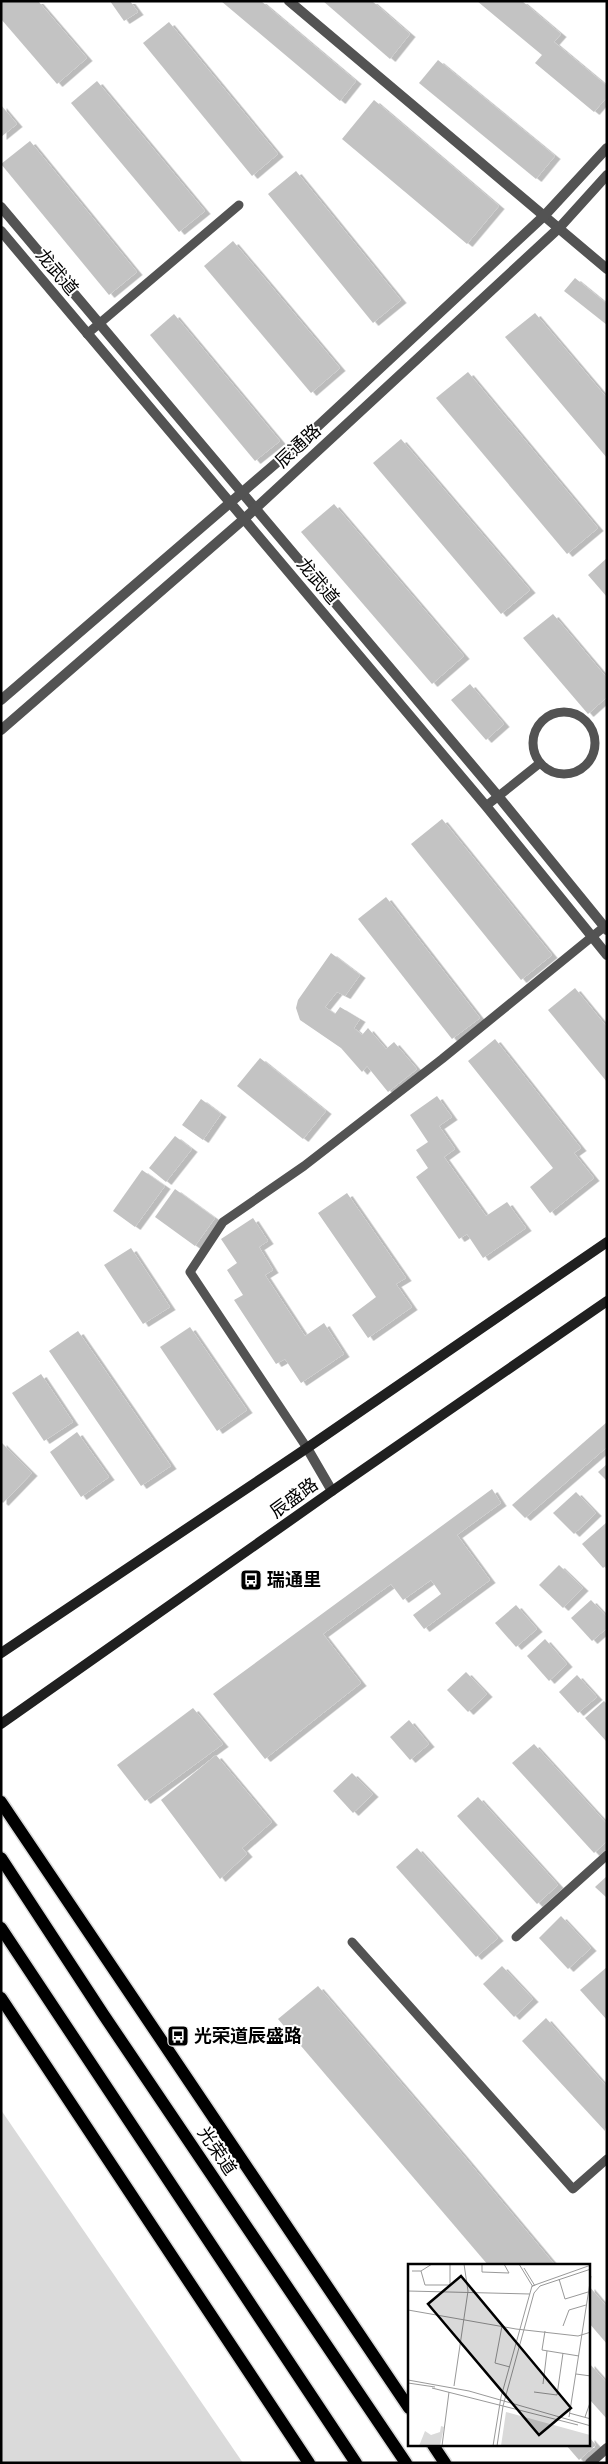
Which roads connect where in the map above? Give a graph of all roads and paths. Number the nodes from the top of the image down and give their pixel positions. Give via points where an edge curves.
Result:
1 (289, 1) edge
2 (607, 148) edge
3 (607, 175) edge
4 (239, 205) dead end
5 (1, 207) edge
6 (545, 215) junction
7 (560, 227) junction
8 (1, 232) edge
9 (607, 269) edge
10 (100, 323) junction
11 (87, 334) junction
12 (243, 492) junction
13 (230, 503) junction
14 (256, 507) junction
15 (244, 519) junction
16 (1, 700) edge
17 (1, 730) edge
18 (540, 763) junction
19 (498, 796) junction
20 (486, 806) junction
21 (605, 929) edge
22 (592, 936) junction
23 (607, 955) edge
24 (607, 1242) edge
25 (607, 1301) edge
26 (307, 1448) junction
27 (332, 1491) junction
28 (1, 1652) edge
29 (1, 1724) edge
30 (1, 1802) edge
31 (607, 1855) edge
32 (1, 1858) edge
33 (1, 1928) edge
34 (516, 1937) dead end
35 (352, 1942) dead end
36 (1, 1998) edge
37 (607, 2159) edge
38 (408, 2407) edge
39 (435, 2446) edge
40 (607, 2448) edge
41 (309, 2463) edge
42 (356, 2463) edge
43 (406, 2463) edge
44 (445, 2463) edge
45 (590, 2463) edge

1 - 6 street
2 - 6 street, 辰通路
3 - 7 street, 辰通路
4 - 10 lane
5 - 10 street
6 - 7 street
6 - 12 street, 辰通路
7 - 9 street
7 - 14 street, 辰通路
8 - 11 street, 龙武道
10 - 11 lane
10 - 12 street
11 - 13 street, 龙武道
12 - 13 street, 辰通路
12 - 14 street
13 - 15 street, 龙武道
13 - 16 street, 辰通路
14 - 15 street, 辰通路
14 - 19 street
15 - 17 street, 辰通路
15 - 20 street, 龙武道
18 - 18 lane via 558,774 578,771 593,755 594,734 590,725 583,718 564,712 545,718 534,734 535,754
18 - 19 lane
19 - 20 lane
19 - 21 street
20 - 22 street, 龙武道
21 - 22 lane
22 - 23 street, 龙武道
22 - 26 lane via 442,1059 304,1166 223,1222 190,1272
24 - 26 main road, 辰盛路
25 - 27 main road, 辰盛路
26 - 27 street
26 - 28 main road, 辰盛路
27 - 29 main road, 辰盛路
30 - 38 main road
31 - 34 lane
32 - 43 main road, 光荣道
33 - 42 main road
35 - 37 lane via 573,2189
36 - 41 main road
39 - 44 main road
40 - 45 street

